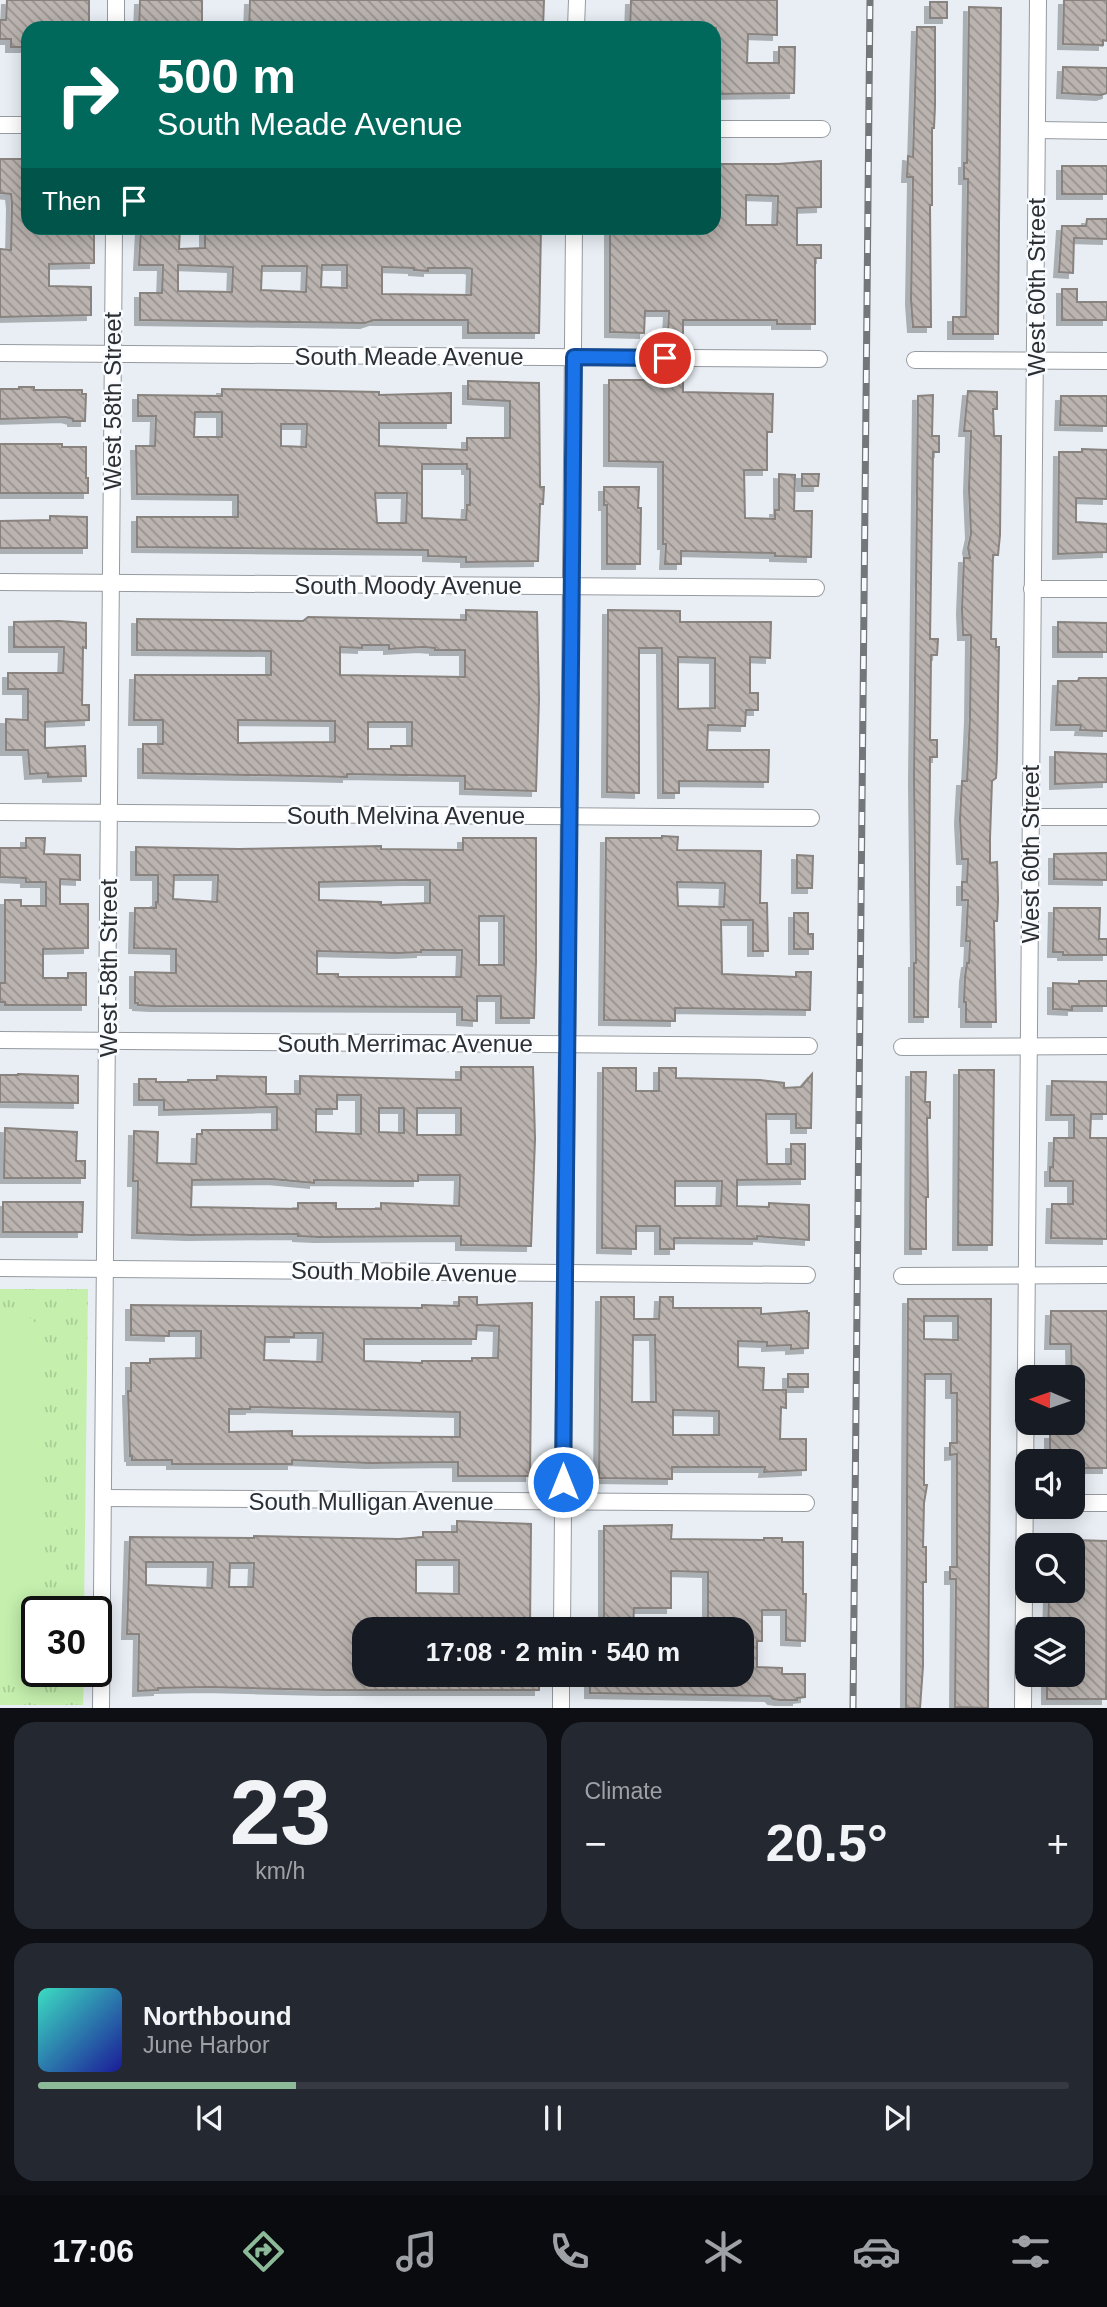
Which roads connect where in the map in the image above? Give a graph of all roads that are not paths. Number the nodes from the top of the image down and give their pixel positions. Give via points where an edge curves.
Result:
1 (116, 0) edge
2 (577, 0) edge
3 (1038, 0) edge
4 (116, 21) edge
5 (576, 21) edge
6 (0, 125) edge
7 (21, 125) edge
8 (721, 129) edge
9 (822, 129) dead end
10 (1037, 130) junction
11 (1107, 131) edge
12 (114, 235) edge
13 (574, 235) edge
14 (0, 353) edge
15 (113, 354) junction
16 (574, 357) junction
17 (819, 359) dead end
18 (915, 360) dead end
19 (1036, 360) junction
20 (1107, 361) edge
21 (0, 582) edge
22 (111, 583) junction
23 (571, 586) junction
24 (816, 589) dead end
25 (1032, 589) junction
26 (1107, 589) edge
27 (0, 812) edge
28 (109, 813) junction
29 (569, 816) junction
30 (1030, 817) junction
31 (1107, 817) edge
32 (811, 818) dead end
33 (0, 1040) edge
34 (107, 1041) junction
35 (567, 1044) junction
36 (809, 1046) dead end
37 (1029, 1046) junction
38 (1107, 1046) edge
39 (902, 1047) dead end
40 (0, 1268) edge
41 (105, 1269) junction
42 (565, 1274) junction
43 (807, 1275) dead end
44 (1027, 1275) junction
45 (1107, 1275) edge
46 (902, 1276) dead end
47 (1027, 1449) edge
48 (103, 1498) junction
49 (563, 1502) junction
50 (806, 1503) dead end
51 (1085, 1503) edge
52 (1107, 1503) edge
53 (1027, 1519) edge
54 (562, 1617) edge
55 (561, 1687) edge
56 (101, 1708) edge
57 (561, 1708) edge
58 (1023, 1708) edge

1 - 4 street
2 - 5 street
3 - 10 street, West 60th Street
6 - 7 street
8 - 9 street
10 - 11 street
10 - 19 street, West 60th Street
12 - 15 street, West 58th Street
13 - 16 street
14 - 15 street, South Meade Avenue
15 - 16 street, South Meade Avenue
15 - 22 street, West 58th Street
16 - 17 street, South Meade Avenue
16 - 23 street
18 - 19 street
19 - 20 street
19 - 25 street, West 60th Street
21 - 22 street, South Moody Avenue
22 - 23 street, South Moody Avenue
22 - 28 street, West 58th Street
23 - 24 street, South Moody Avenue
23 - 29 street
25 - 26 street
25 - 30 street, West 60th Street
27 - 28 street, South Melvina Avenue
28 - 29 street, South Melvina Avenue
28 - 34 street, West 58th Street
29 - 32 street, South Melvina Avenue
29 - 35 street
30 - 31 street
30 - 37 street, West 60th Street
33 - 34 street, South Merrimac Avenue
34 - 35 street, South Merrimac Avenue
34 - 41 street, West 58th Street
35 - 36 street, South Merrimac Avenue
35 - 42 street
37 - 38 street
37 - 39 street
37 - 44 street, West 60th Street
40 - 41 street, South Mobile Avenue
41 - 42 street, South Mobile Avenue
41 - 48 street, West 58th Street
42 - 43 street, South Mobile Avenue
42 - 49 street
44 - 45 street
44 - 46 street
44 - 47 street, West 60th Street
48 - 49 street, South Mulligan Avenue
48 - 56 street, West 58th Street
49 - 50 street, South Mulligan Avenue
49 - 54 street
51 - 52 street
53 - 58 street, West 60th Street
55 - 57 street

